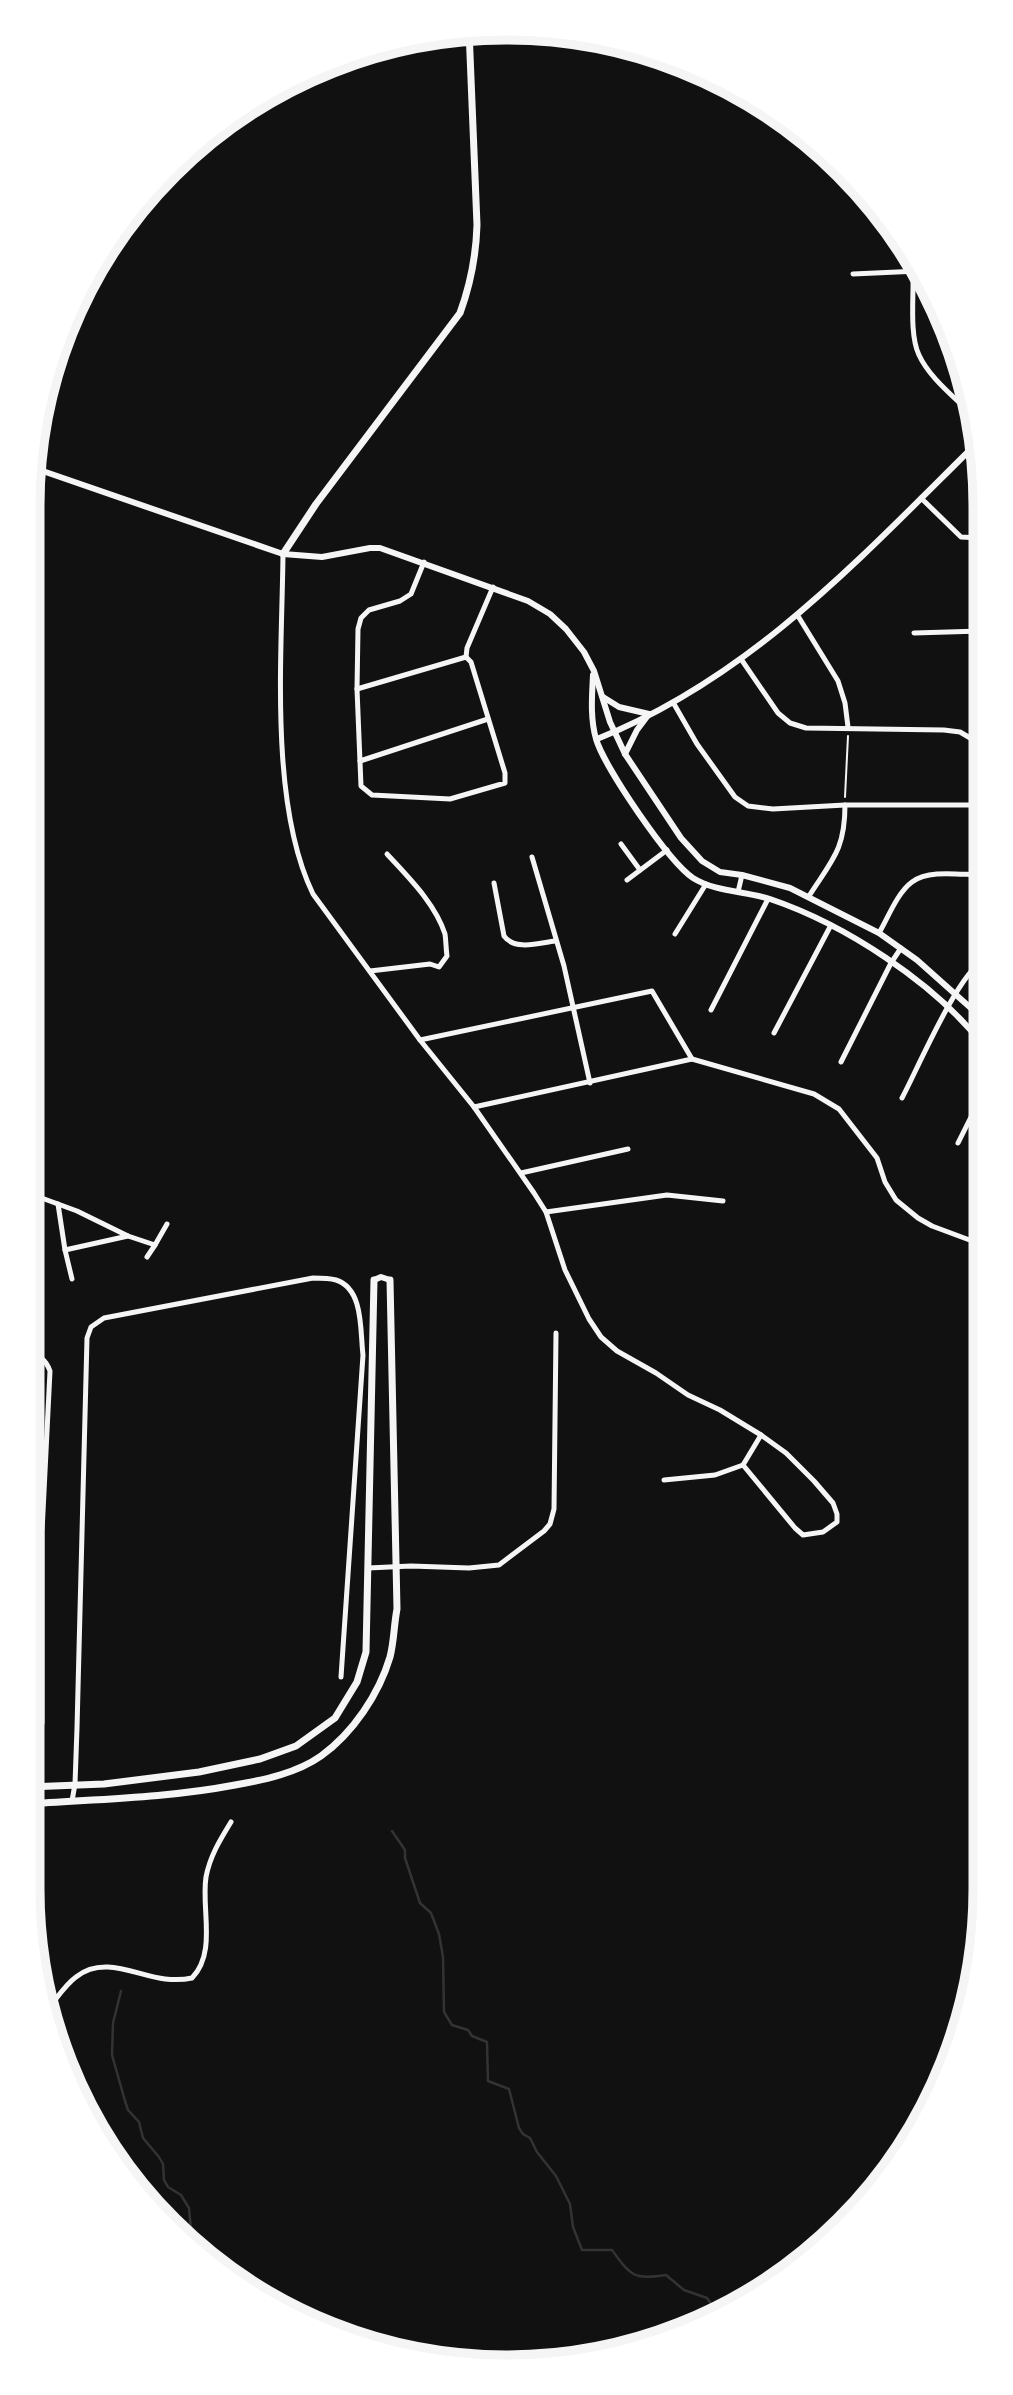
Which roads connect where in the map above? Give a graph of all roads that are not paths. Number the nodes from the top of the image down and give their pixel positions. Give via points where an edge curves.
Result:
1 (469, 42) edge
2 (910, 272) edge
3 (853, 274) dead end
4 (916, 283) edge
5 (961, 403) edge
6 (969, 451) edge
7 (42, 471) edge
8 (921, 499) junction
9 (973, 538) edge
10 (283, 554) junction
11 (424, 562) junction
12 (493, 587) junction
13 (798, 616) junction
14 (973, 631) edge
15 (914, 633) dead end
16 (466, 657) junction
17 (741, 659) junction
18 (594, 671) junction
19 (357, 689) junction
20 (603, 697) junction
21 (674, 704) junction
22 (649, 714) junction
23 (488, 719) junction
24 (848, 727) junction
25 (614, 732) junction
26 (597, 739) junction
27 (973, 740) edge
28 (625, 754) junction
29 (359, 761) junction
30 (845, 805) junction
31 (973, 805) edge
32 (621, 844) dead end
33 (667, 850) junction
34 (387, 853) dead end
35 (532, 857) dead end
36 (640, 870) junction
37 (742, 875) junction
38 (973, 875) edge
39 (627, 880) dead end
40 (494, 883) dead end
41 (705, 884) junction
42 (738, 892) junction
43 (808, 896) junction
44 (768, 898) junction
45 (831, 925) junction
46 (879, 933) junction
47 (675, 934) dead end
48 (555, 941) junction
49 (901, 948) junction
50 (891, 963) junction
51 (973, 969) edge
52 (370, 971) junction
53 (955, 994) junction
54 (573, 1008) junction
55 (948, 1008) junction
56 (711, 1010) dead end
57 (973, 1010) edge
58 (774, 1033) dead end
59 (973, 1034) edge
60 (420, 1040) junction
61 (692, 1059) junction
62 (841, 1062) dead end
63 (590, 1083) junction
64 (902, 1098) dead end
65 (474, 1107) junction
66 (973, 1113) edge
67 (958, 1143) dead end
68 (628, 1149) dead end
69 (521, 1173) junction
70 (40, 1197) edge
71 (723, 1201) dead end
72 (58, 1204) junction
73 (546, 1213) junction
74 (167, 1224) dead end
75 (128, 1236) junction
76 (973, 1241) edge
77 (155, 1245) junction
78 (65, 1250) junction
79 (147, 1257) dead end
80 (72, 1279) dead end
81 (374, 1280) joint
82 (390, 1280) joint
83 (556, 1333) dead end
84 (40, 1358) edge
85 (761, 1435) junction
86 (743, 1465) junction
87 (664, 1480) dead end
88 (396, 1566) junction
89 (368, 1568) junction
90 (341, 1677) dead end
91 (40, 1730) edge
92 (75, 1784) junction
93 (40, 1786) edge
94 (72, 1801) junction
95 (40, 1803) edge
96 (231, 1822) dead end
97 (54, 2001) edge

1 - 10 main road via 476,256 460,313
2 - 3 street
4 - 5 street via 914,338 919,354
6 - 8 street
7 - 10 street
8 - 9 street via 961,537
8 - 13 street
10 - 11 street via 322,557 380,548
10 - 52 street via 283,723 292,827 313,894
11 - 12 street
11 - 19 street via 411,594 369,610 361,618
12 - 16 street
12 - 18 street via 550,614 578,644
13 - 17 street
13 - 24 street via 838,681
14 - 15 street
16 - 19 street
16 - 23 street
17 - 21 street
17 - 24 street via 790,723 806,728
18 - 20 street
18 - 26 street
19 - 29 street
20 - 22 street via 619,707
20 - 25 street
21 - 22 street
21 - 30 street via 735,797 748,806
22 - 25 street
22 - 28 street
23 - 29 street
23 - 29 street via 505,773 505,783 498,786 450,799 372,794 361,786
24 - 27 street via 960,732
25 - 26 street
25 - 28 street
26 - 33 street via 613,774
28 - 37 street via 694,853 720,872
30 - 31 street
30 - 43 street via 842,842
32 - 36 street
33 - 36 street
33 - 41 street via 678,865
34 - 52 street via 421,892 445,934 447,956 439,967 430,964
35 - 48 street
36 - 39 street
37 - 42 street
37 - 43 street
38 - 46 street via 934,875 911,882
40 - 48 street via 509,942
41 - 42 street
41 - 47 street
42 - 44 street
43 - 46 street
44 - 45 street
44 - 56 street
45 - 50 street
45 - 58 street
46 - 49 street
48 - 54 street
49 - 50 street
49 - 53 street
50 - 55 street
50 - 62 street
51 - 53 street
52 - 60 street
53 - 55 street
53 - 57 street
54 - 60 street
54 - 61 street via 652,991
54 - 63 street
55 - 59 street
55 - 64 street
60 - 65 street
61 - 63 street
61 - 76 street via 814,1094 839,1109 877,1158 895,1200 932,1226
63 - 65 street
65 - 69 street
66 - 67 street
68 - 69 street
69 - 73 street
70 - 72 street
71 - 73 street via 667,1195
72 - 75 street
72 - 78 street
73 - 85 street via 565,1270 601,1338 688,1395
74 - 77 street
75 - 77 street
75 - 78 street
77 - 79 street
78 - 80 street
81 - 82 street
81 - 89 main road
82 - 88 main road
83 - 88 street via 554,1509 550,1524 509,1559 490,1567
84 - 91 street via 50,1371
85 - 86 street
85 - 86 street via 807,1473 832,1503 837,1522 830,1529 803,1535
86 - 87 street via 715,1475
88 - 89 street
88 - 94 main road via 397,1609 390,1657 368,1705 320,1758 262,1780 198,1792
89 - 92 main road via 366,1652 357,1682 335,1718 296,1746 260,1759 172,1775
90 - 92 street via 363,1355 352,1291 336,1280 313,1278 104,1318 87,1338
92 - 93 main road
92 - 94 street
94 - 95 main road
96 - 97 street via 214,1850 206,1877 201,1969 192,1978 163,1979 128,1969 91,1969 68,1984

